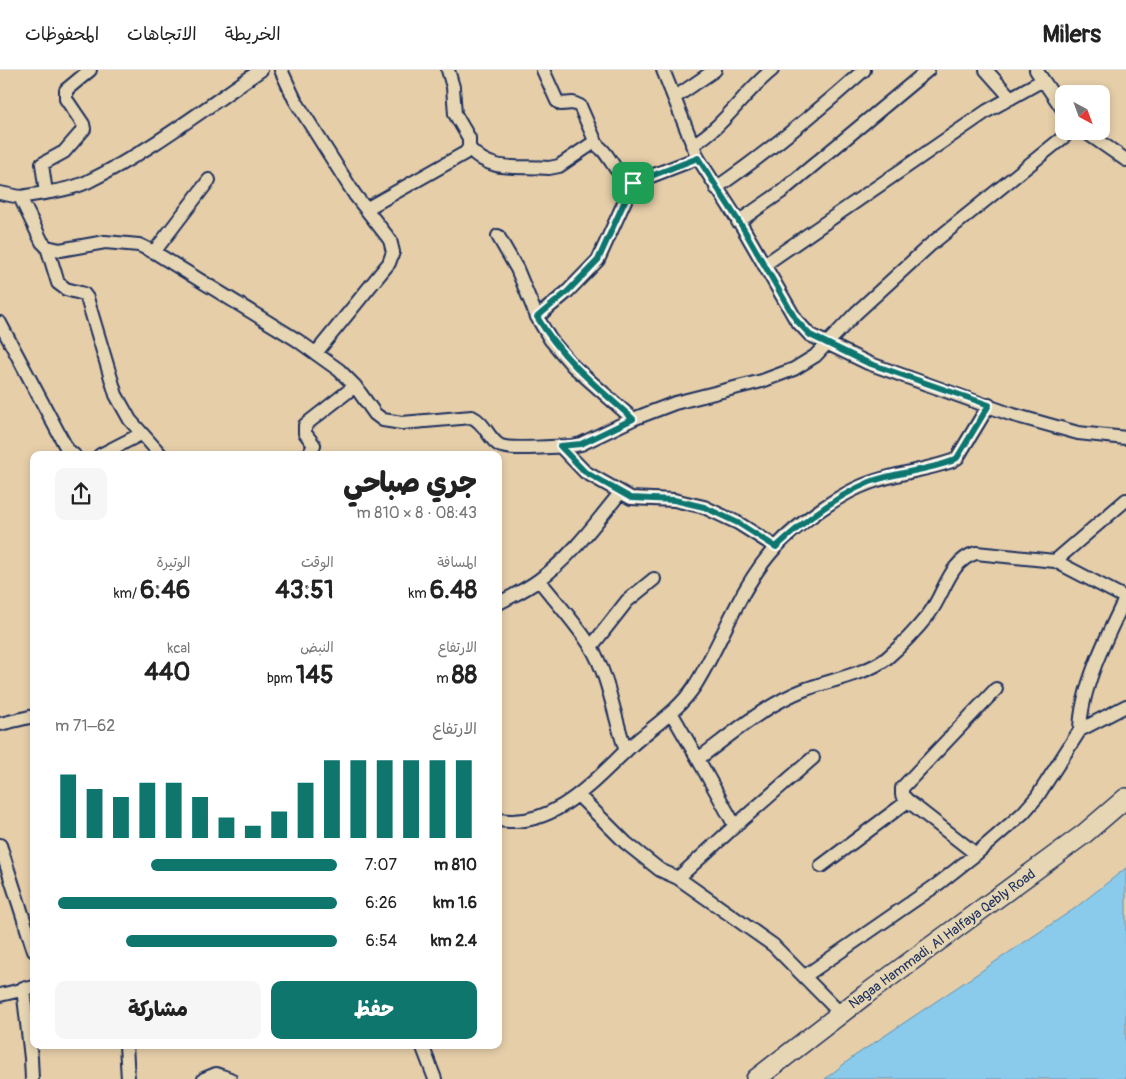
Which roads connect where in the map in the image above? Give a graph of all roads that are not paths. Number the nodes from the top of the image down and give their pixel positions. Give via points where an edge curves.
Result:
1 (90, 70) edge
2 (261, 70) edge
3 (281, 70) edge
4 (448, 70) edge
5 (543, 70) edge
6 (663, 70) edge
7 (715, 70) edge
8 (772, 70) edge
9 (864, 70) edge
10 (928, 70) edge
11 (986, 70) edge
12 (1040, 75) edge
13 (674, 98) junction
14 (1011, 98) junction
15 (1055, 98) edge
16 (1060, 140) edge
17 (1097, 140) edge
18 (597, 145) junction
19 (692, 145) junction
20 (469, 148) junction
21 (698, 158) junction
22 (1126, 160) edge
23 (209, 180) dead end
24 (633, 183) junction
25 (716, 188) junction
26 (0, 193) edge
27 (46, 193) junction
28 (20, 198) junction
29 (366, 208) junction
30 (738, 222) junction
31 (498, 236) dead end
32 (47, 247) junction
33 (154, 252) junction
34 (764, 265) junction
35 (537, 317) junction
36 (0, 323) edge
37 (828, 345) junction
38 (316, 354) junction
39 (355, 386) junction
40 (989, 405) junction
41 (633, 419) junction
42 (141, 434) junction
43 (1126, 438) edge
44 (560, 446) junction
45 (69, 451) edge
46 (108, 451) edge
47 (157, 451) edge
48 (311, 451) edge
49 (620, 493) junction
50 (1126, 500) edge
51 (776, 547) junction
52 (1055, 561) junction
53 (654, 579) dead end
54 (539, 580) junction
55 (1126, 597) edge
56 (502, 601) edge
57 (591, 647) junction
58 (996, 689) dead end
59 (1126, 706) edge
60 (672, 714) junction
61 (30, 717) edge
62 (0, 724) edge
63 (1080, 730) junction
64 (626, 751) junction
65 (813, 758) dead end
66 (698, 759) junction
67 (579, 796) junction
68 (1126, 798) edge
69 (908, 800) junction
70 (502, 820) edge
71 (735, 826) junction
72 (0, 845) edge
73 (976, 854) junction
74 (821, 866) dead end
75 (678, 878) junction
76 (30, 939) edge
77 (805, 976) junction
78 (28, 988) edge
79 (0, 995) edge
80 (841, 1014) junction
81 (30, 1035) edge
82 (31, 1049) edge
83 (126, 1049) edge
84 (424, 1049) edge
85 (32, 1079) edge
86 (128, 1079) edge
87 (204, 1079) edge
88 (230, 1079) edge
89 (435, 1079) edge
90 (756, 1079) edge

1 - 27 street via 66,90 66,99 84,128 64,152 42,164
2 - 27 street via 165,136 86,182
3 - 29 street via 295,100 354,195
4 - 20 street via 453,88 453,108 469,138
5 - 18 street via 557,101 580,106
6 - 13 street
7 - 13 street
8 - 19 street via 756,83 715,130
9 - 25 street via 815,113
10 - 30 street via 781,192
11 - 14 street
12 - 14 street
12 - 15 street
13 - 19 street
14 - 34 street via 986,111
16 - 37 street via 930,246 856,313
17 - 22 street
18 - 20 street via 591,143 559,166 550,168 489,165
18 - 24 street via 621,177
19 - 21 street
20 - 29 street
21 - 24 street
21 - 25 street
23 - 33 street
24 - 35 street via 598,260
25 - 30 street
26 - 28 street
27 - 28 street
28 - 32 street
29 - 38 street via 390,240 393,252 389,263
30 - 34 street
31 - 35 street via 517,269
32 - 33 street via 60,250 105,242 140,245
32 - 42 street via 58,283 87,298 116,395
33 - 38 street
34 - 37 street via 796,320 810,335
35 - 41 street via 568,361
36 - 45 street
37 - 40 street via 868,363
37 - 41 street via 786,372 675,403
38 - 39 street
39 - 44 street via 384,420 402,423 472,417 501,447
39 - 48 street via 305,425 304,433 314,445
40 - 43 street via 1050,427
40 - 51 street via 957,458 871,482 840,498
41 - 44 street via 581,444
42 - 46 street
42 - 47 street
44 - 49 street via 585,472
49 - 51 street via 631,498 674,500 704,507 738,523
49 - 54 street via 572,551
50 - 52 street
51 - 60 street via 730,615 721,640 693,688
52 - 55 street
52 - 66 street via 976,552 969,555 955,567 930,613 886,659 838,680 806,689 768,708
53 - 57 street via 627,601
54 - 56 street
54 - 57 street
55 - 63 street via 1099,656 1080,718
57 - 64 street via 602,670
58 - 69 street via 902,788 902,795
59 - 63 street
60 - 64 street
60 - 66 street
61 - 62 street
63 - 73 street via 1037,797
64 - 67 street
65 - 71 street
66 - 71 street
67 - 70 street via 529,821
67 - 75 street via 626,843 660,870
68 - 80 main road, Nagaa Hammadi, Al Halfaya Qebly Road via 1055,856
69 - 73 street
69 - 74 street
71 - 75 street
72 - 76 street
73 - 77 street
75 - 77 street via 773,944
77 - 80 street
78 - 79 street
78 - 81 street
80 - 90 main road, Nagaa Hammadi, Al Halfaya Qebly Road
82 - 85 street
83 - 86 street
84 - 89 street
87 - 88 street via 216,1074

